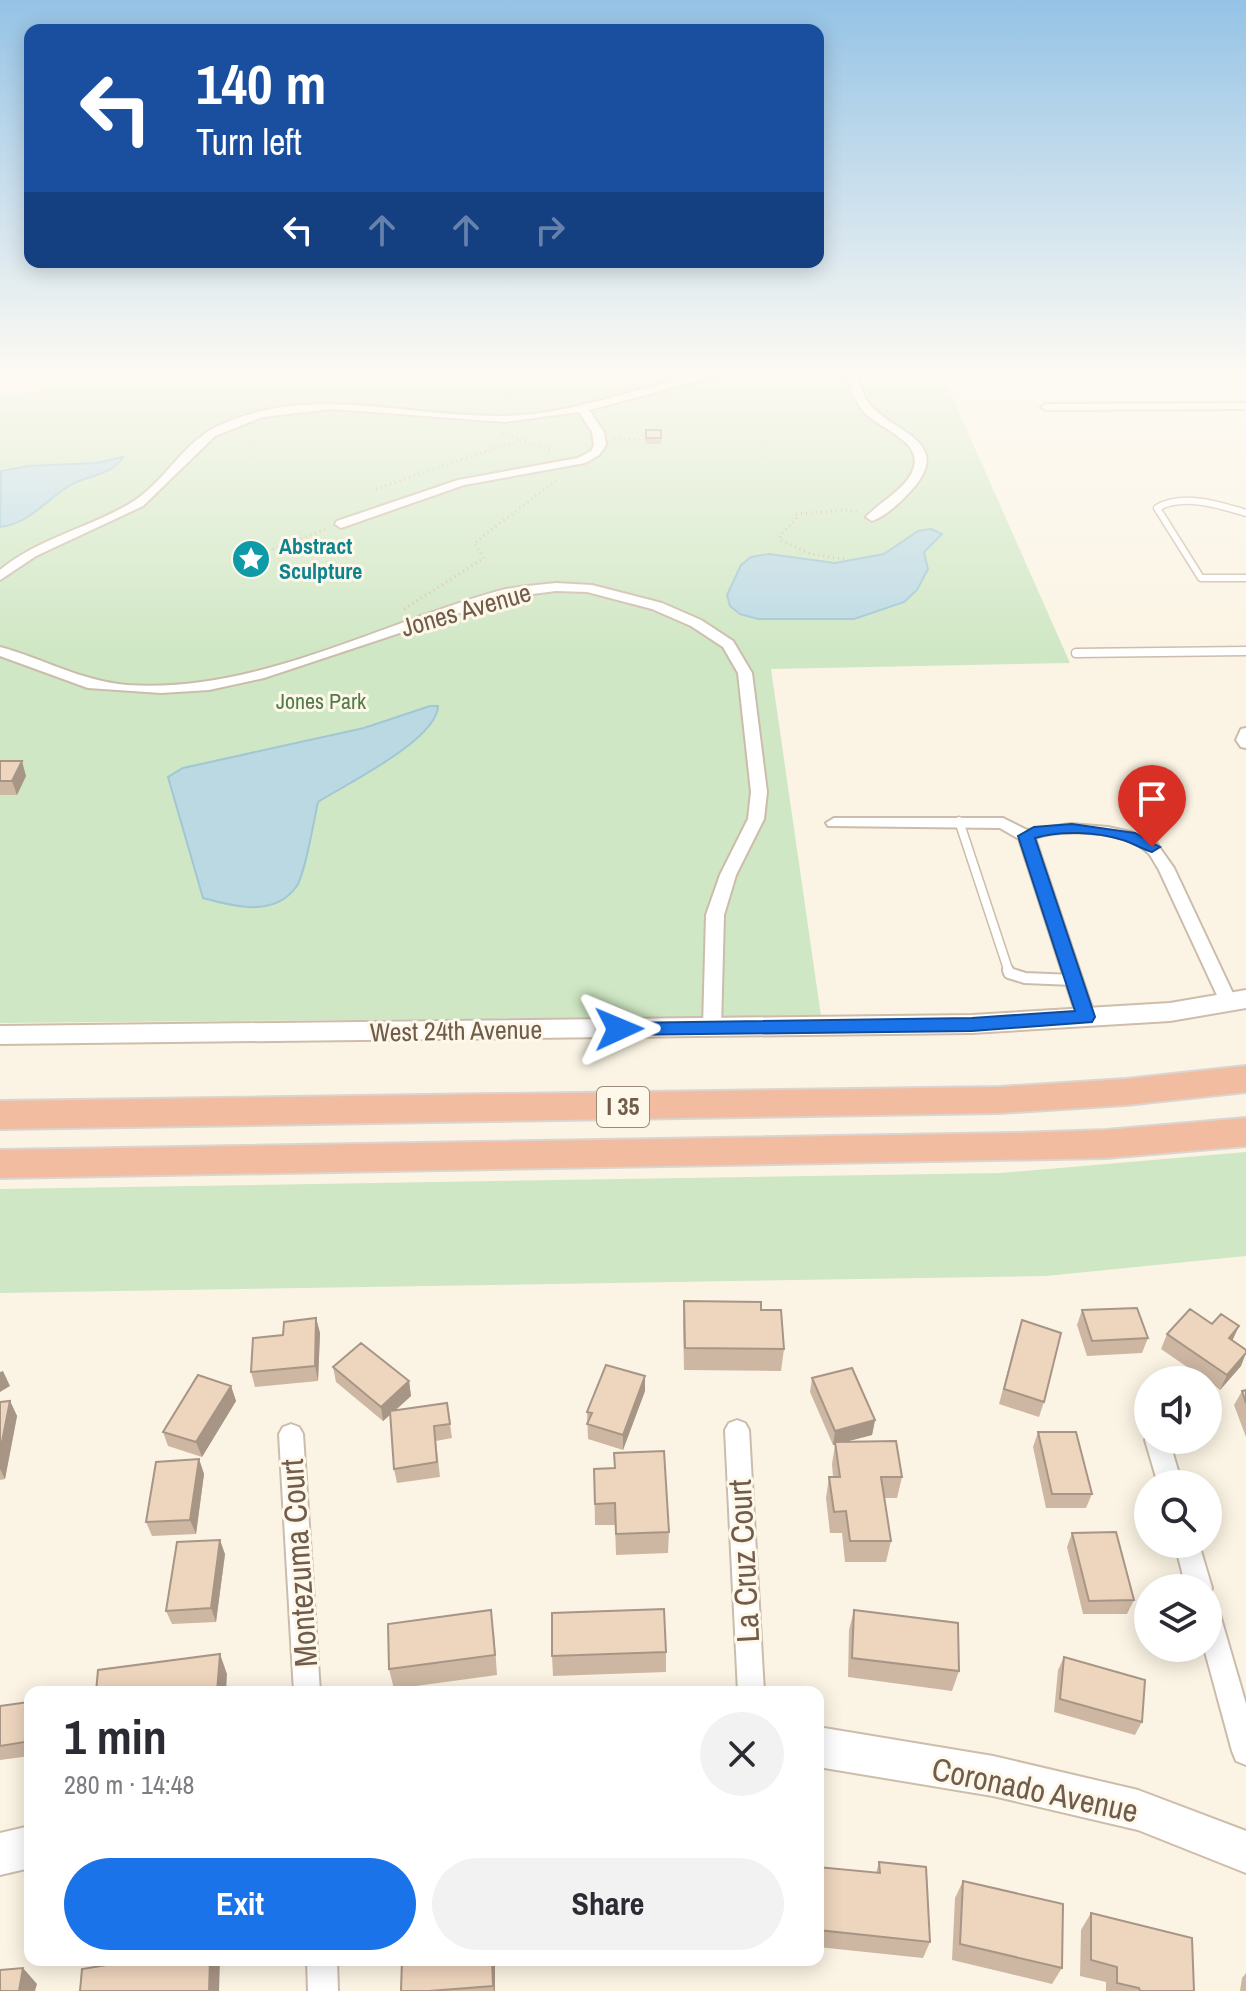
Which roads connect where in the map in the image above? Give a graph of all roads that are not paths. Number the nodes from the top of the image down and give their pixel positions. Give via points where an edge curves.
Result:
1 (174, 469) edge
2 (542, 469) edge
3 (921, 469) edge
4 (1246, 513) edge
5 (872, 517) road end
6 (341, 524) road end
7 (0, 576) edge
8 (1246, 578) edge
9 (0, 651) edge
10 (1246, 651) edge
11 (1076, 653) dead end
12 (1246, 732) edge
13 (1246, 744) edge
14 (959, 821) junction
15 (834, 823) dead end
16 (1026, 836) junction
17 (1073, 980) junction
18 (1237, 1001) edge
19 (1086, 1017) junction
20 (712, 1028) junction
21 (0, 1035) edge
22 (1246, 1079) edge
23 (0, 1115) edge
24 (1246, 1132) edge
25 (0, 1164) edge
26 (737, 1430) dead end
27 (291, 1434) dead end
28 (1221, 1662) edge
29 (307, 1686) edge
30 (751, 1686) edge
31 (824, 1748) edge
32 (1246, 1751) edge
33 (24, 1848) edge
34 (1246, 1852) edge
35 (0, 1854) edge
36 (322, 1966) edge
37 (323, 1991) edge

1 - 7 street via 139,502
2 - 6 street via 462,482
3 - 5 street
4 - 8 lane via 1179,502 1157,508 1201,578
9 - 20 street, Jones Avenue via 88,684 129,689 209,686 259,675 506,593 587,588 657,606 696,623 728,644 745,673 759,792 756,819 715,915
10 - 11 lane
12 - 13 street
14 - 15 street
14 - 16 street via 1003,823
14 - 17 lane via 1009,973
16 - 17 street
16 - 18 street via 1101,831 1152,847
17 - 19 street
18 - 19 street, West 24th Avenue
19 - 20 street, West 24th Avenue
20 - 21 street, West 24th Avenue
22 - 23 highway, I 35 via 983,1100
24 - 25 highway, I 35 via 1024,1147
26 - 30 street, La Cruz Court
27 - 29 street, Montezuma Court
28 - 32 street
31 - 34 street, Coronado Avenue via 993,1776 1138,1810
33 - 35 street
36 - 37 street

